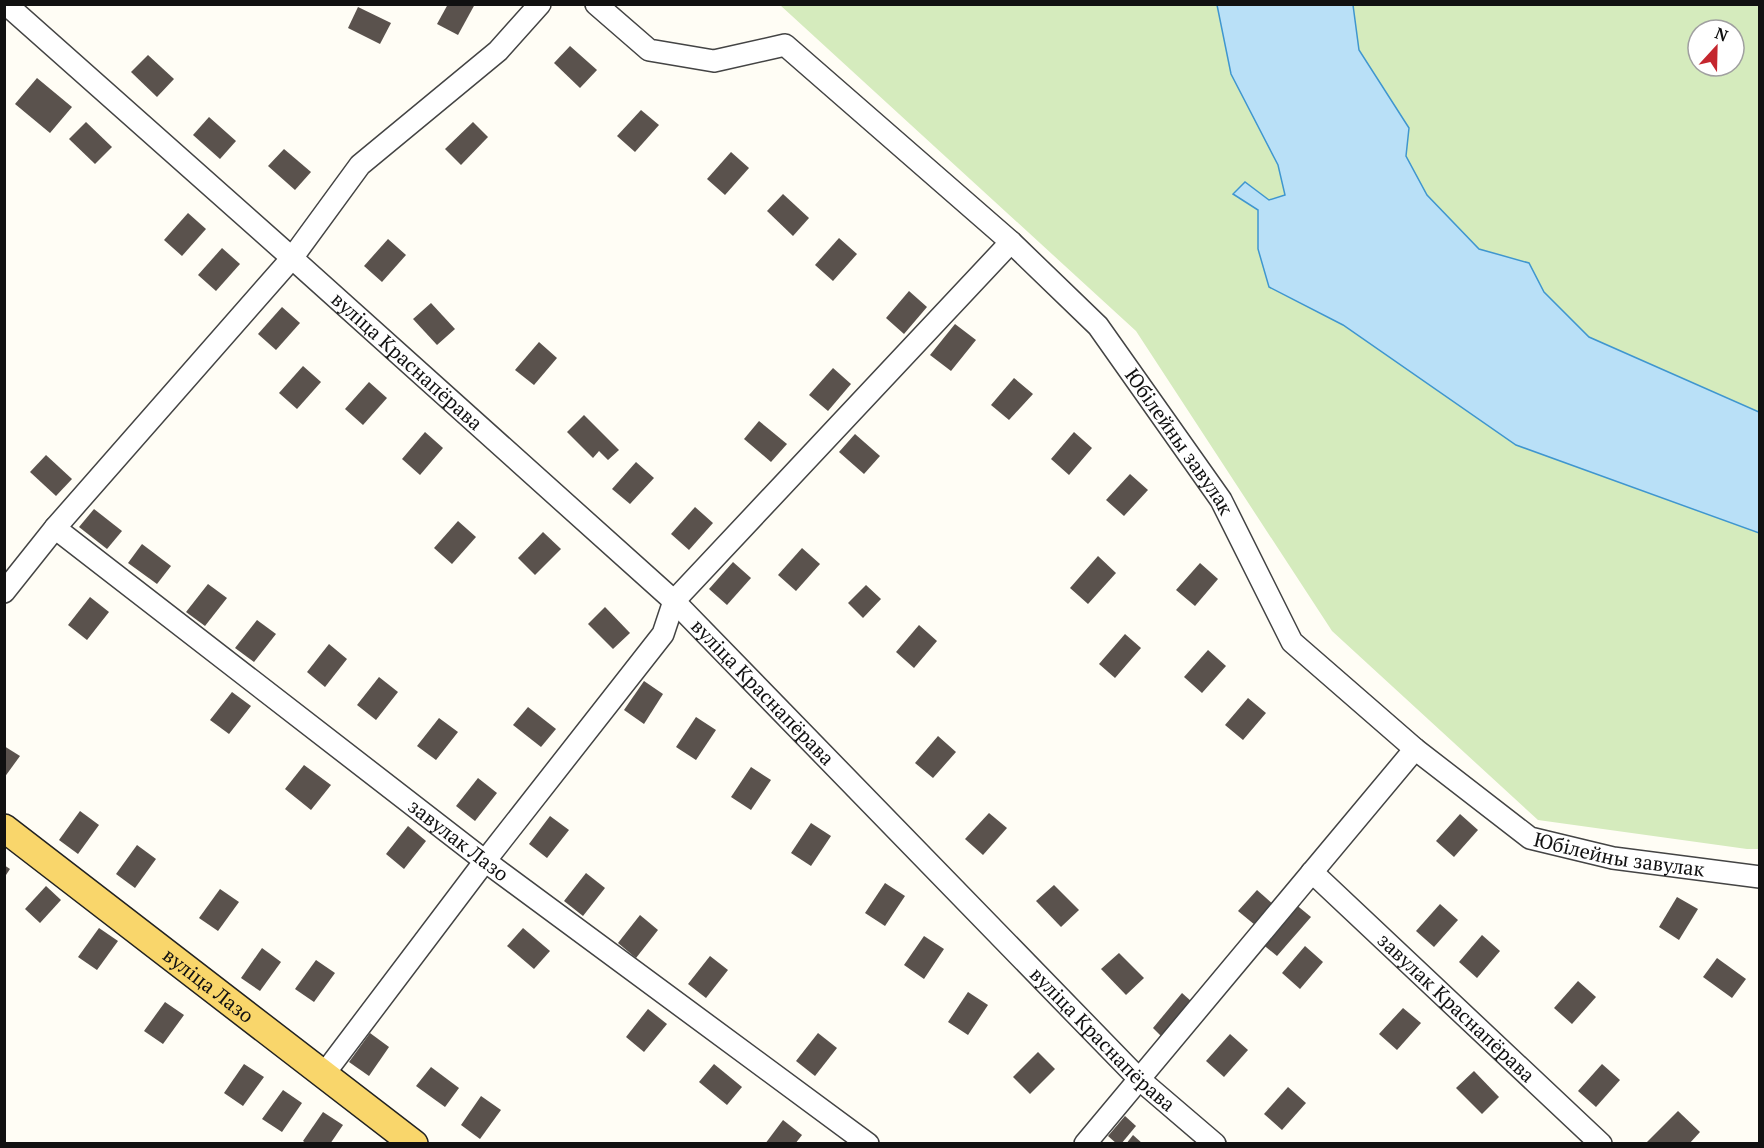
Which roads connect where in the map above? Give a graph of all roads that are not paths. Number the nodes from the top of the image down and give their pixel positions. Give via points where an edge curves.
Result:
1 (6, 4) edge
2 (540, 4) edge
3 (596, 4) edge
4 (1011, 242) junction
5 (292, 258) junction
6 (55, 528) junction
7 (4, 591) edge
8 (674, 601) junction
9 (1415, 749) junction
10 (4, 828) edge
11 (485, 861) junction
12 (1312, 872) junction
13 (1760, 877) edge
14 (324, 1074) junction
15 (1139, 1079) junction
16 (414, 1143) edge
17 (868, 1143) edge
18 (1085, 1143) edge
19 (1215, 1143) edge
20 (1601, 1143) edge

1 - 5 street, вуліца Краснапёрава
2 - 5 street via 498,51 360,165
3 - 4 street, Юбілейны завулак via 649,50 714,61 784,45
4 - 8 street
4 - 9 street, Юбілейны завулак via 1098,326 1221,500 1292,642
5 - 6 street
5 - 8 street, вуліца Краснапёрава
6 - 7 street
6 - 11 street, завулак Лазо
8 - 11 street via 663,634
8 - 15 street, вуліца Краснапёрава
9 - 12 street
9 - 13 street, Юбілейны завулак via 1530,838 1613,858
10 - 14 main road, вуліца Лазо
11 - 14 street
11 - 17 street, завулак Лазо
12 - 15 street
12 - 20 street, завулак Краснапёрава
14 - 16 main road, вуліца Лазо
15 - 18 street
15 - 19 street, вуліца Краснапёрава

